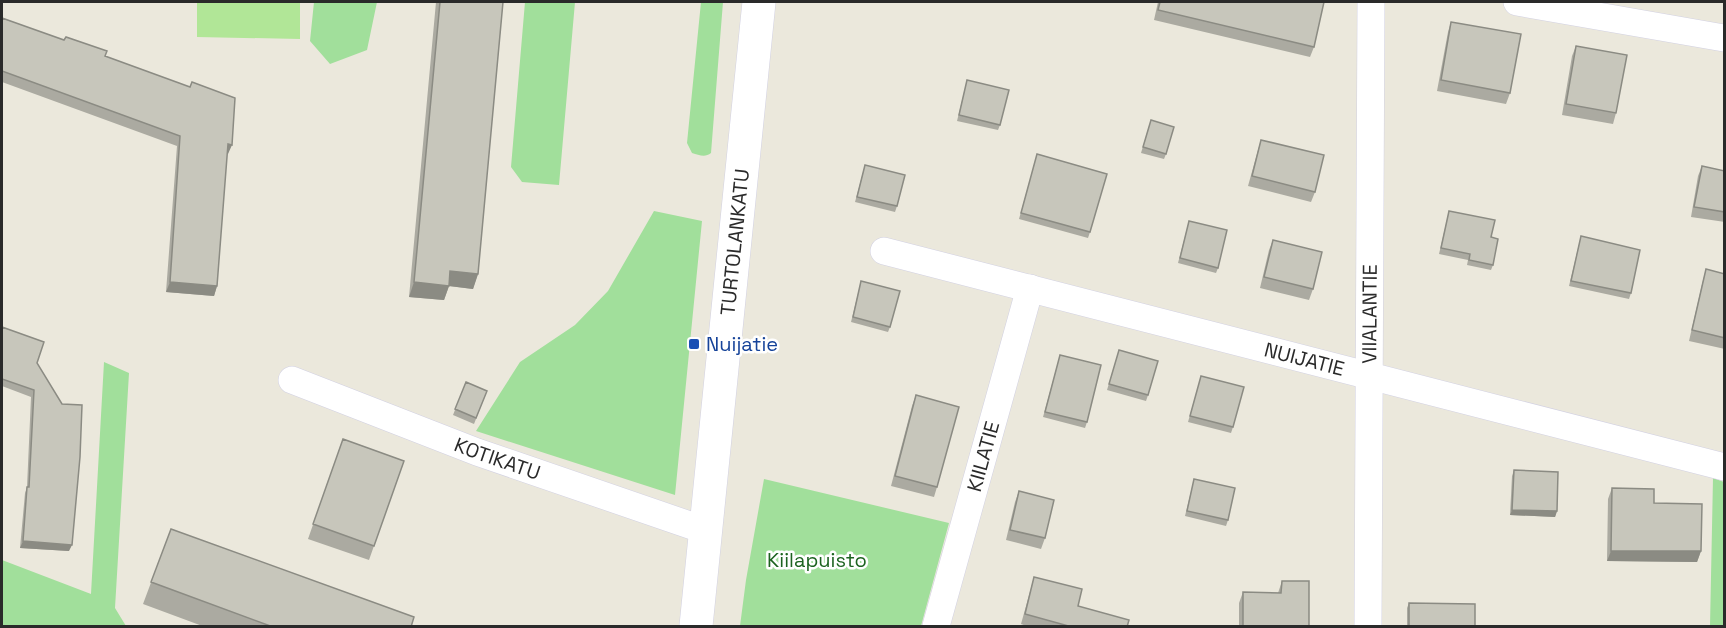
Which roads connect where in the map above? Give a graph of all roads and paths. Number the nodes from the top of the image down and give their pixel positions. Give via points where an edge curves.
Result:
1 (759, 2) edge
2 (1371, 2) edge
3 (1517, 2) edge
4 (1725, 38) edge
5 (884, 251) dead end
6 (1030, 288) junction
7 (1369, 374) junction
8 (292, 380) dead end
9 (1725, 466) edge
10 (707, 531) junction
11 (696, 627) edge
12 (936, 627) edge
13 (1368, 627) edge

1 - 10 main road, TURTOLANKATU
2 - 7 street, VIIALANTIE
3 - 4 street
5 - 6 street, NUIJATIE
6 - 7 street, NUIJATIE
6 - 12 street, KIILATIE
7 - 9 street, NUIJATIE
7 - 13 street, VIIALANTIE
8 - 10 street, KOTIKATU via 477,452
10 - 11 main road, TURTOLANKATU

